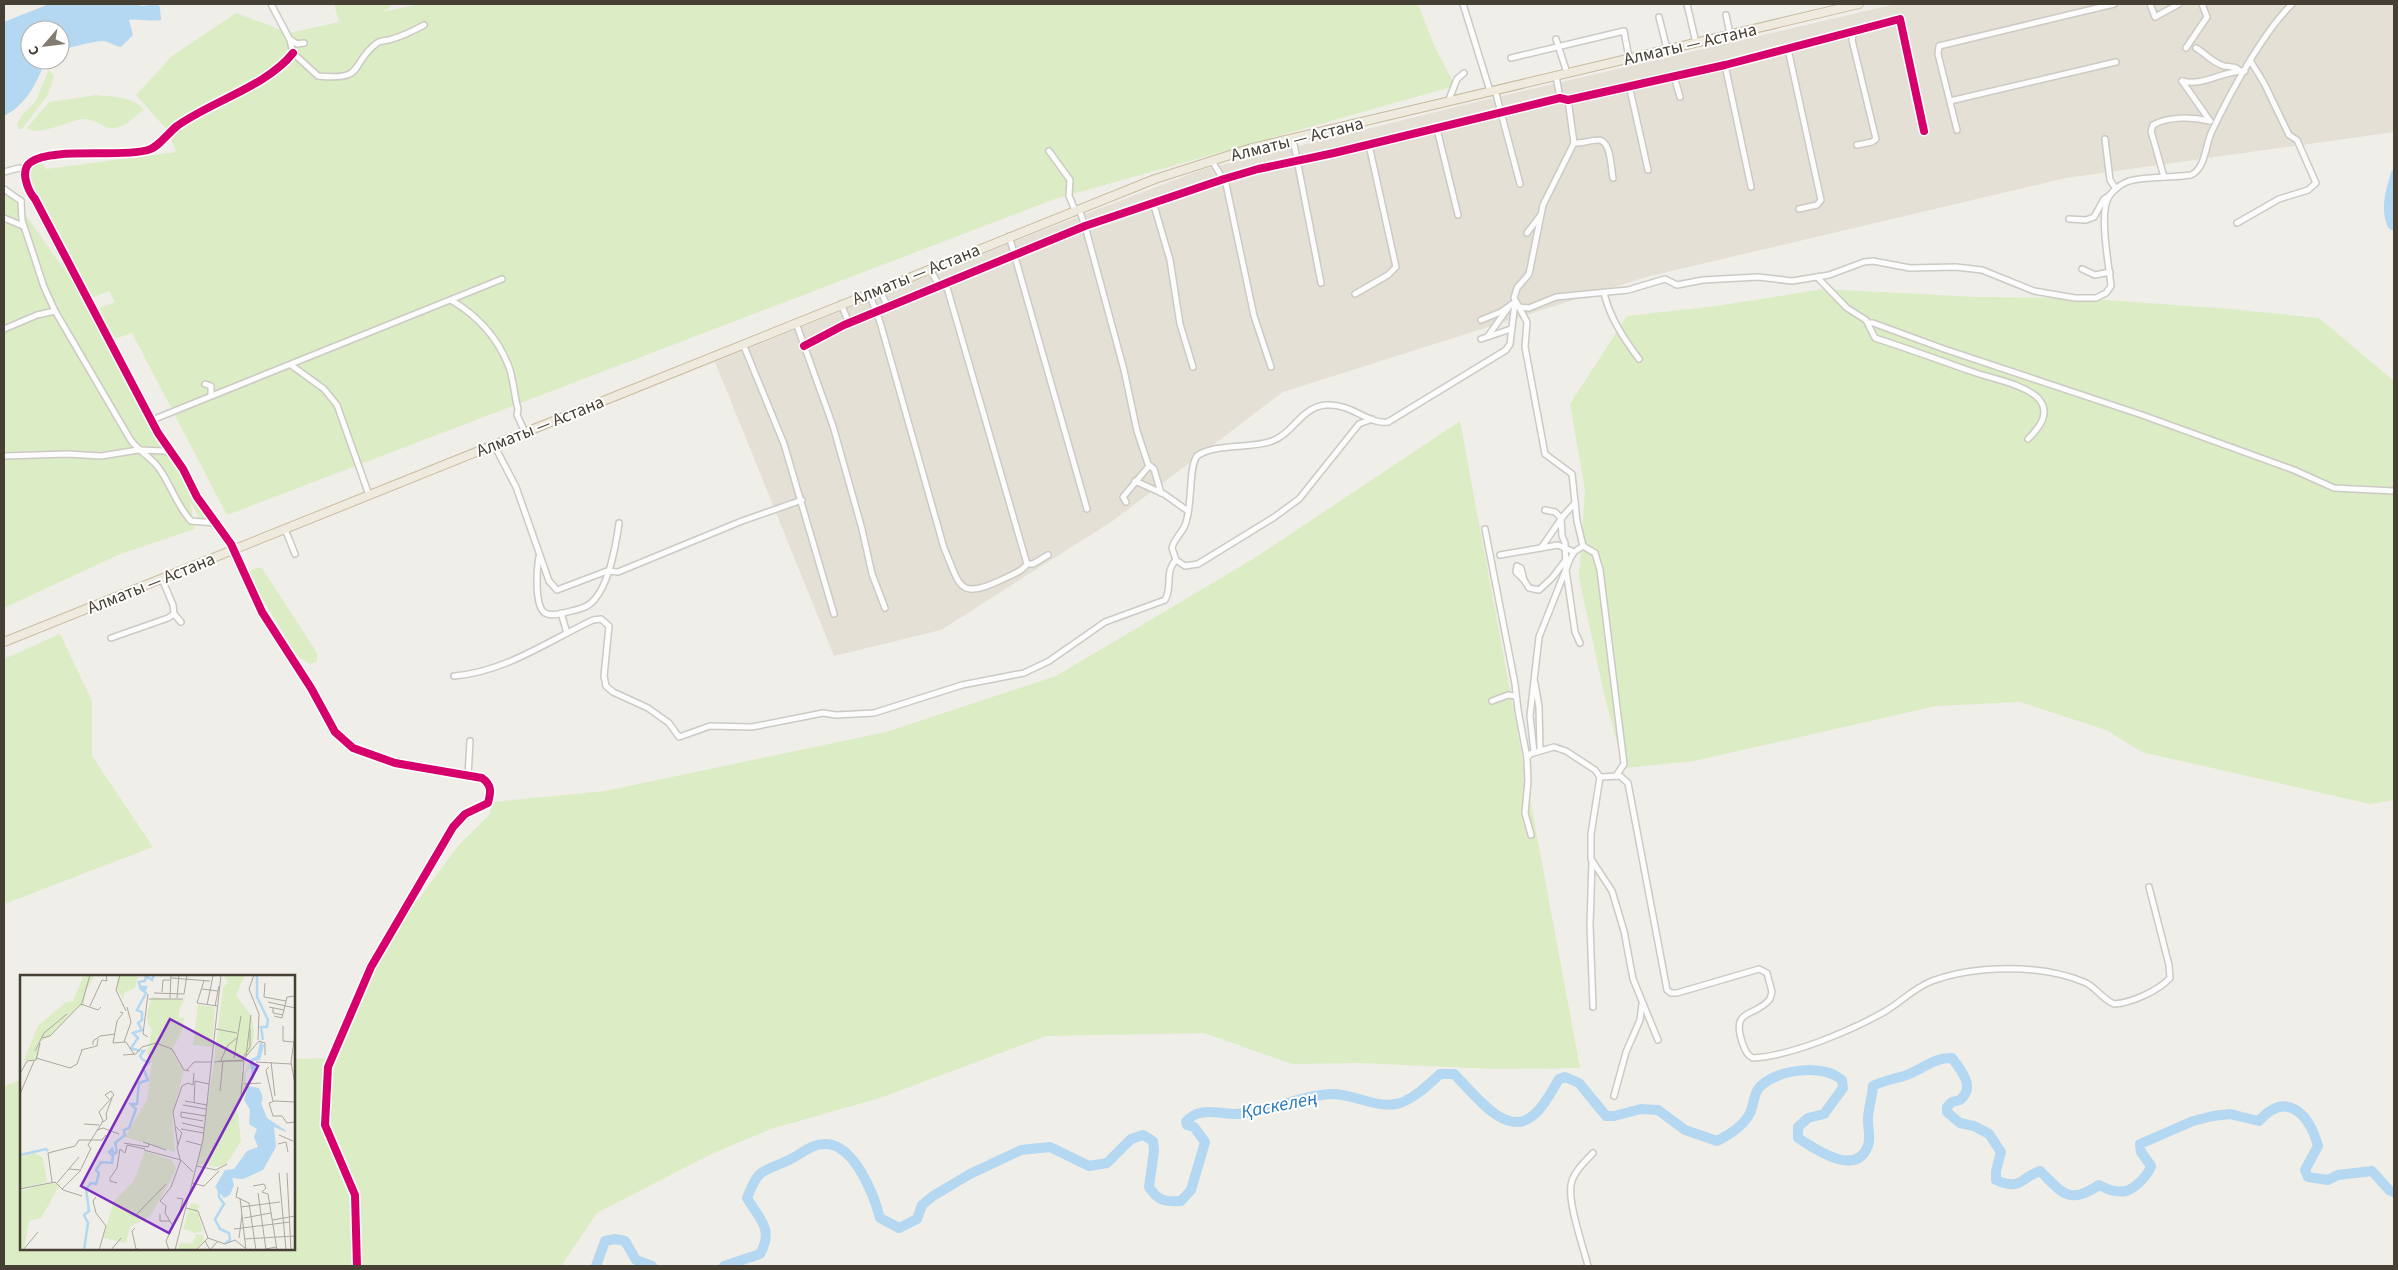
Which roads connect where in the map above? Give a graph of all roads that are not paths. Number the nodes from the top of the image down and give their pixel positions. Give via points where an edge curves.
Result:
1 (271, 4) edge
2 (1463, 4) edge
3 (1687, 4) edge
4 (1859, 4) edge
5 (2114, 4) edge
6 (2150, 4) edge
7 (2179, 4) edge
8 (2202, 4) edge
9 (2292, 4) edge
10 (1726, 15) dead end
11 (1659, 17) dead end
12 (424, 25) dead end
13 (1855, 31) junction
14 (1730, 34) junction
15 (1556, 39) dead end
16 (290, 40) junction
17 (304, 43) dead end
18 (1696, 43) junction
19 (1558, 46) junction
20 (2186, 48) dead end
21 (2196, 48) dead end
22 (1667, 49) junction
23 (1788, 49) junction
24 (293, 53) junction
25 (1511, 58) dead end
26 (1629, 58) junction
27 (2116, 62) dead end
28 (2251, 62) junction
29 (1725, 65) junction
30 (2243, 71) junction
31 (1464, 73) dead end
32 (1567, 73) junction
33 (1556, 76) junction
34 (1674, 76) junction
35 (1629, 85) junction
36 (1492, 91) junction
37 (1560, 98) junction
38 (1680, 98) dead end
39 (1568, 100) junction
40 (1950, 101) junction
41 (1448, 102) junction
42 (1502, 114) junction
43 (2210, 121) junction
44 (2214, 126) junction
45 (1437, 129) junction
46 (1957, 130) dead end
47 (1924, 131) dead end
48 (1293, 139) junction
49 (2105, 139) dead end
50 (1574, 143) junction
51 (1369, 145) junction
52 (1857, 145) dead end
53 (1049, 151) dead end
54 (1212, 161) junction
55 (1298, 161) junction
56 (25, 170) junction
57 (1648, 170) dead end
58 (4, 172) edge
59 (1613, 178) dead end
60 (2164, 178) junction
61 (1224, 179) junction
62 (1520, 184) dead end
63 (1752, 186) dead end
64 (4, 189) edge
65 (2116, 189) junction
66 (30, 194) junction
67 (4, 195) edge
68 (2110, 195) junction
69 (14, 196) junction
70 (21, 201) junction
71 (1153, 202) junction
72 (1799, 209) dead end
73 (1077, 210) junction
74 (1458, 215) dead end
75 (1541, 216) junction
76 (4, 218) edge
77 (2070, 219) dead end
78 (2237, 223) dead end
79 (24, 226) junction
80 (1085, 226) junction
81 (1527, 233) dead end
82 (1010, 236) junction
83 (1016, 256) junction
84 (930, 269) junction
85 (2082, 269) dead end
86 (2110, 272) junction
87 (1817, 277) junction
88 (502, 279) dead end
89 (1321, 283) dead end
90 (944, 285) junction
91 (880, 289) junction
92 (868, 293) junction
93 (1604, 293) junction
94 (1355, 294) dead end
95 (451, 300) junction
96 (841, 304) junction
97 (1517, 305) junction
98 (1509, 307) junction
99 (888, 308) junction
100 (55, 311) junction
101 (877, 312) junction
102 (1481, 320) dead end
103 (796, 323) junction
104 (849, 323) junction
105 (1869, 324) junction
106 (4, 329) edge
107 (1511, 329) junction
108 (1488, 336) junction
109 (1481, 339) dead end
110 (743, 344) junction
111 (804, 346) junction
112 (1639, 359) dead end
113 (291, 365) junction
114 (1193, 367) dead end
115 (1271, 367) dead end
116 (205, 384) dead end
117 (211, 395) junction
118 (152, 420) junction
119 (1372, 420) junction
120 (525, 432) junction
121 (2028, 439) dead end
122 (494, 445) junction
123 (138, 450) junction
124 (172, 454) junction
125 (4, 456) edge
126 (1149, 466) junction
127 (1135, 481) junction
128 (2394, 491) edge
129 (1161, 493) junction
130 (369, 495) junction
131 (802, 500) junction
132 (1126, 502) dead end
133 (1575, 503) junction
134 (1087, 509) dead end
135 (1546, 510) dead end
136 (1188, 511) junction
137 (1561, 518) junction
138 (214, 523) junction
139 (619, 523) dead end
140 (1485, 529) dead end
141 (285, 530) junction
142 (1583, 546) junction
143 (1565, 547) junction
144 (1542, 548) junction
145 (234, 550) junction
146 (1574, 552) junction
147 (295, 554) dead end
148 (1500, 554) dead end
149 (1048, 555) dead end
150 (539, 557) junction
151 (1176, 560) junction
152 (1565, 562) junction
153 (1027, 564) junction
154 (1566, 570) junction
155 (607, 571) junction
156 (162, 579) junction
157 (1524, 580) dead end
158 (885, 608) dead end
159 (561, 613) junction
160 (174, 614) junction
161 (834, 614) dead end
162 (181, 622) dead end
163 (567, 633) junction
164 (111, 638) dead end
165 (4, 642) edge
166 (1580, 643) dead end
167 (454, 676) dead end
168 (1535, 681) junction
169 (1516, 696) junction
170 (1492, 701) dead end
171 (1541, 739) junction
172 (470, 741) dead end
173 (1551, 748) junction
174 (1540, 750) junction
175 (1534, 752) junction
176 (1527, 758) junction
177 (1616, 776) junction
178 (468, 777) junction
179 (1600, 777) junction
180 (1531, 835) dead end
181 (1592, 861) junction
182 (2150, 887) dead end
183 (1642, 1001) junction
184 (1593, 1007) dead end
185 (1658, 1040) dead end
186 (1614, 1096) dead end
187 (1594, 1153) dead end
188 (357, 1266) edge
189 (1588, 1266) edge

1 - 16 street
2 - 36 street
3 - 18 street
4 - 14 highway, Алматы — Астана
5 - 40 street via 1942,44 1938,49
6 - 7 street via 2156,17
8 - 20 street via 2207,17
9 - 28 street via 2269,32
10 - 14 street
11 - 22 street
12 - 24 street via 378,43 349,75 318,76
13 - 23 street
13 - 47 street via 1900,18
13 - 52 street via 1852,40 1876,139
14 - 18 highway, Алматы — Астана
15 - 19 street
16 - 17 street via 296,44
16 - 24 street
18 - 22 highway, Алматы — Астана
19 - 25 street
19 - 26 street via 1624,31
19 - 32 street
21 - 30 street via 2213,61
22 - 26 highway, Алматы — Астана
23 - 29 street
23 - 72 street via 1821,200 1818,204
24 - 56 street via 273,72 192,116 147,150 52,155 31,162
26 - 32 highway, Алматы — Астана
27 - 40 street
28 - 30 street
28 - 78 street via 2286,130 2297,140 2316,184 2308,190 2279,199
29 - 34 street
29 - 63 street
30 - 43 street via 2196,83 2182,81
30 - 44 street
31 - 41 street via 1457,79
32 - 33 highway, Алматы — Астана
33 - 36 highway, Алматы — Астана
33 - 37 street
34 - 35 street
34 - 38 street
35 - 39 street
35 - 57 street
36 - 41 highway, Алматы — Астана
36 - 42 street
37 - 39 street
37 - 42 street
39 - 50 street
40 - 46 street
41 - 48 highway, Алматы — Астана
42 - 45 street
42 - 62 street
43 - 44 street
43 - 60 street via 2165,119 2153,125 2151,131
44 - 60 street via 2196,172
45 - 51 street
45 - 74 street
48 - 54 highway, Алматы — Астана
48 - 55 street
49 - 65 street via 2110,180
50 - 59 street via 1604,142
50 - 75 street
51 - 55 street
51 - 94 street via 1396,267
53 - 73 street via 1070,180 1069,196
54 - 61 street
54 - 73 highway, Алматы — Астана via 1155,179
55 - 61 street
55 - 89 street
56 - 58 street via 19,168
56 - 66 street
60 - 65 street via 2131,181
61 - 71 street
61 - 115 street via 1254,316
64 - 69 street
65 - 68 street
66 - 70 street
66 - 118 street via 36,199
67 - 69 street
68 - 77 street via 2104,199 2094,218
68 - 86 street via 2106,210
69 - 70 street
70 - 79 street
71 - 80 street
71 - 114 street via 1167,247 1180,324
73 - 80 street
73 - 82 highway, Алматы — Астана
75 - 81 street
75 - 97 street via 1530,268 1514,296
76 - 79 street
79 - 100 street
80 - 83 street
80 - 126 street via 1137,431
82 - 83 street
82 - 84 highway, Алматы — Астана
83 - 90 street
83 - 134 street
84 - 90 street
84 - 91 highway, Алматы — Астана
85 - 86 street via 2095,275
86 - 87 street via 2109,290 2101,296 2085,299 2047,294 1982,270 1956,267 1910,268 1874,261
87 - 93 street via 1792,281 1727,278 1677,284 1665,279
87 - 105 street via 1847,308
88 - 95 street
90 - 99 street
90 - 153 street via 949,293
91 - 92 highway, Алматы — Астана
91 - 99 street
92 - 96 highway, Алматы — Астана
92 - 101 street
93 - 97 street via 1556,297 1529,308
93 - 112 street via 1618,327
95 - 113 street
95 - 120 street via 474,317 497,341 509,368 517,415
96 - 103 highway, Алматы — Астана
96 - 104 street
97 - 98 street
97 - 107 street
97 - 133 street via 1527,322 1526,347 1545,454 1572,474
98 - 102 street
98 - 108 street
99 - 101 street
100 - 106 street
100 - 123 street
101 - 104 street
101 - 153 street via 941,538 958,582 970,591 978,590
103 - 110 highway, Алматы — Астана
103 - 111 street
104 - 111 street
105 - 121 street via 1875,338 2015,385 2036,397 2043,417 2039,428
105 - 128 street via 2142,415 2294,470 2334,488
107 - 108 street
107 - 119 street via 1510,344 1506,350 1388,422
108 - 109 street
110 - 120 highway, Алматы — Астана
110 - 131 street via 774,416
111 - 158 street via 833,426 872,574
113 - 117 street
113 - 130 street via 324,389 337,405
116 - 117 street via 211,386
117 - 118 street
118 - 124 street
119 - 136 street via 1344,406 1324,405 1307,411 1274,440 1201,453 1193,465
119 - 151 street via 1359,424 1307,490 1285,510 1198,564 1185,566
120 - 122 highway, Алматы — Астана
122 - 130 highway, Алматы — Астана
122 - 150 street via 516,488
123 - 124 street
123 - 125 street via 101,456
123 - 138 street via 159,468 191,521
124 - 138 street
126 - 127 street
126 - 129 street via 1154,469
127 - 129 street
127 - 132 street via 1122,497
129 - 136 street
130 - 141 highway, Алматы — Астана
131 - 155 street via 618,572
131 - 161 street
133 - 137 street
133 - 142 street
135 - 137 street
136 - 151 street via 1185,525 1172,548
137 - 143 street
137 - 144 street
138 - 145 street
139 - 155 street
140 - 169 street
141 - 145 highway, Алматы — Астана
141 - 147 street
142 - 146 street
142 - 177 street via 1595,553 1600,570 1624,764
143 - 144 street
143 - 146 street
143 - 152 street
144 - 148 street
145 - 156 highway, Алматы — Астана
145 - 178 street via 262,612 340,738 363,752 396,763
146 - 154 street
149 - 153 street
150 - 155 street via 550,584 557,590
150 - 159 street via 540,607 546,614
151 - 163 street via 1168,574 1165,600 1105,622 1049,661 1024,673 962,684 874,712 823,713 752,727 710,726 682,737 648,708 606,686 609,626 605,620 593,620
152 - 154 street
152 - 157 street via 1539,590 1529,588
154 - 166 street via 1575,632
154 - 168 street via 1539,637
155 - 159 street via 594,600 582,608
156 - 160 street
156 - 165 highway, Алматы — Астана
159 - 163 street
160 - 162 street
160 - 164 street
163 - 167 street via 513,660
168 - 171 street
168 - 175 street via 1530,716
169 - 170 street via 1508,694
169 - 176 street
171 - 173 street
171 - 174 street
172 - 178 street
173 - 174 street
173 - 179 street via 1566,751
174 - 175 street
175 - 176 street
176 - 180 street via 1525,813
177 - 179 street
177 - 182 street via 1625,778 1628,783 1667,990 1677,993 1759,969 1767,973 1772,992 1770,999 1746,1014 1738,1025 1746,1052 1753,1058 1814,1043 1884,1012 1930,982 1978,970 2039,970 2084,982 2114,1004 2132,1000 2170,978
178 - 188 street via 482,778 489,785 488,803 465,814 454,827 371,967 328,1067 325,1125 355,1195
179 - 181 street via 1591,834
181 - 183 street via 1612,891 1633,979
181 - 184 street
183 - 185 street
183 - 186 street via 1640,1020 1626,1052
187 - 189 street via 1581,1166 1571,1185

